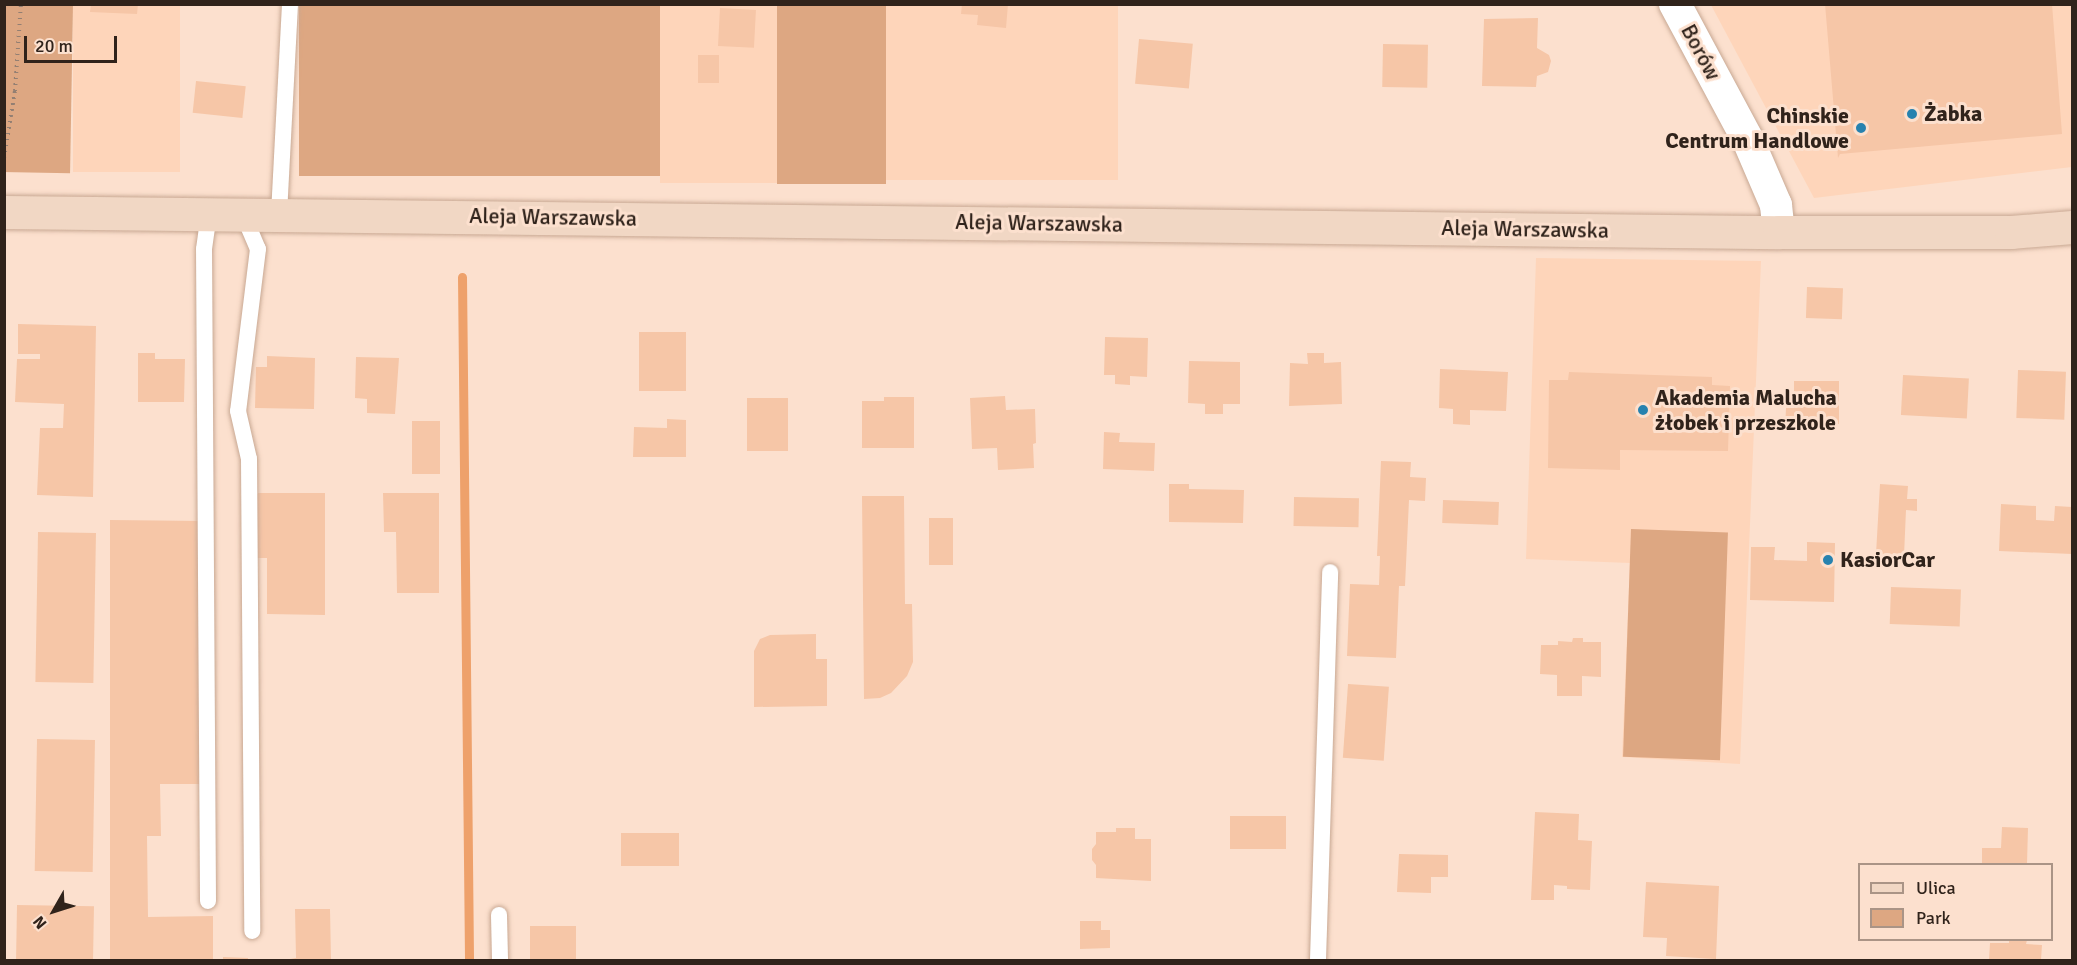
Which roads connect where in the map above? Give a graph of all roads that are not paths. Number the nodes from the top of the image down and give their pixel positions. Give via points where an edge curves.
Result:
1 (290, 4) edge
2 (1675, 4) edge
3 (4, 212) edge
4 (209, 213) junction
5 (243, 214) junction
6 (279, 214) junction
7 (2073, 227) edge
8 (1779, 232) junction
9 (1330, 572) dead end
10 (208, 901) dead end
11 (499, 915) dead end
12 (252, 931) dead end
13 (500, 960) edge
14 (1318, 960) edge

1 - 6 lane
2 - 8 street, Borów via 1748,140 1776,205
3 - 4 street, Aleja Warszawska
4 - 5 street, Aleja Warszawska
4 - 10 lane via 204,249
5 - 6 street, Aleja Warszawska
5 - 12 lane via 258,249 238,411 249,459
6 - 8 street, Aleja Warszawska
7 - 8 street, Aleja Warszawska via 2011,232
9 - 14 lane
11 - 13 lane

